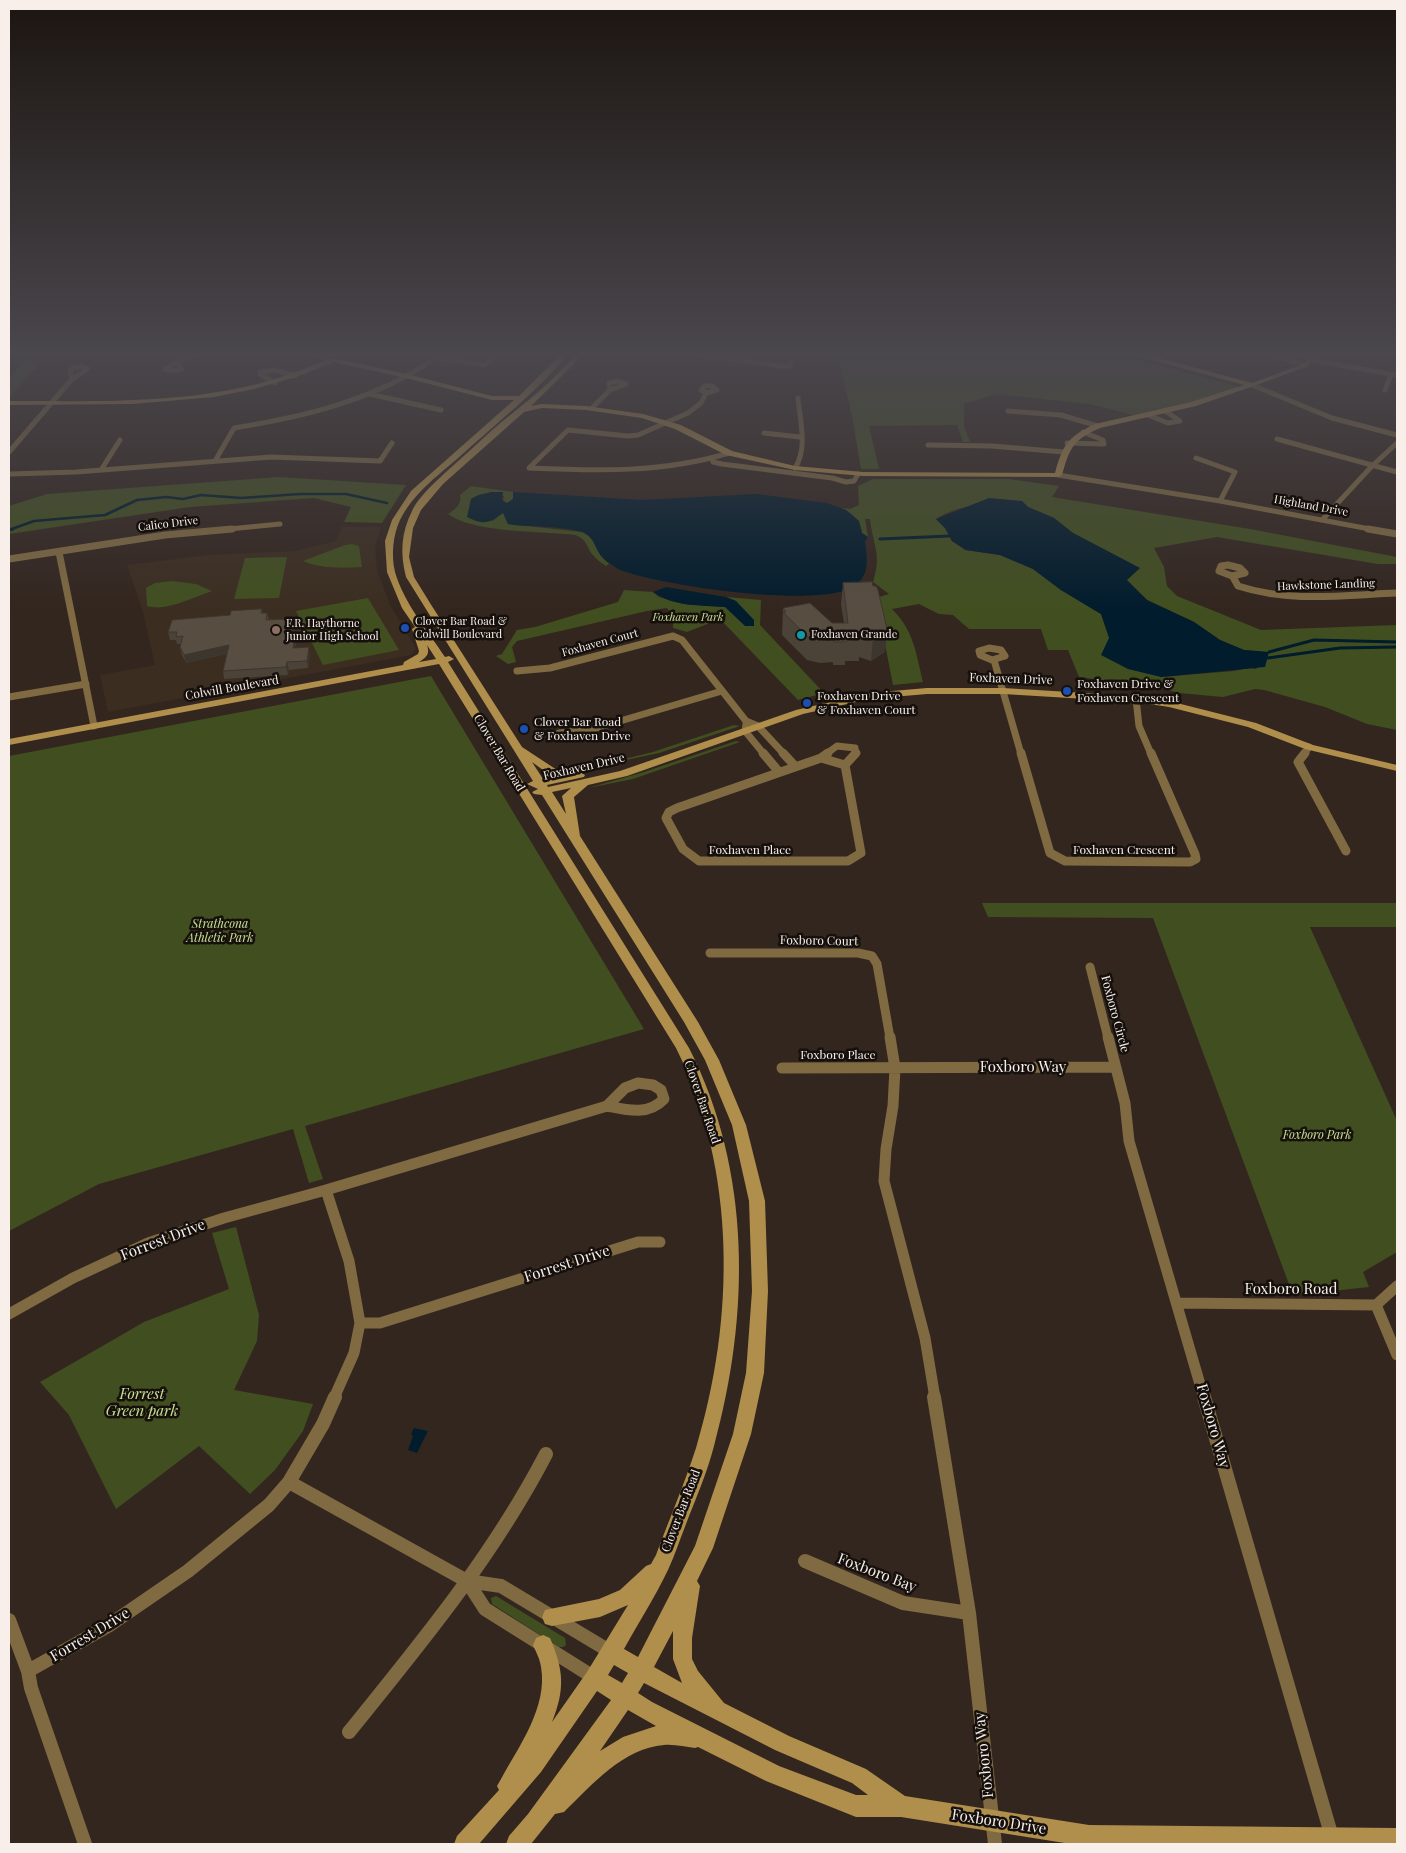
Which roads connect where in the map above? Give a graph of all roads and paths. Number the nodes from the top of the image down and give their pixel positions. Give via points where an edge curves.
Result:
1 (21, 438) edge
2 (227, 438) edge
3 (476, 438) edge
4 (489, 438) edge
5 (559, 438) edge
6 (700, 438) edge
7 (800, 438) edge
8 (1074, 438) edge
9 (1099, 438) edge
10 (1276, 439) dead end
11 (120, 440) dead end
12 (392, 443) dead end
13 (1067, 443) junction
14 (1397, 443) edge
15 (928, 445) dead end
16 (9, 452) edge
17 (1064, 452) junction
18 (729, 453) junction
19 (1196, 458) dead end
20 (712, 459) junction
21 (216, 461) junction
22 (1372, 466) junction
23 (795, 468) junction
24 (101, 470) junction
25 (1397, 472) edge
26 (9, 474) edge
27 (858, 474) junction
28 (1058, 475) junction
29 (1220, 501) junction
30 (1322, 520) junction
31 (280, 524) dead end
32 (1397, 534) edge
33 (59, 552) junction
34 (9, 559) edge
35 (1233, 577) dead end
36 (1397, 593) edge
37 (413, 617) junction
38 (459, 657) junction
39 (994, 660) dead end
40 (442, 661) junction
41 (518, 671) dead end
42 (382, 673) junction
43 (86, 684) junction
44 (722, 691) junction
45 (1003, 691) junction
46 (9, 698) edge
47 (1136, 699) junction
48 (94, 726) junction
49 (745, 726) junction
50 (758, 726) junction
51 (559, 733) dead end
52 (9, 742) edge
53 (516, 745) junction
54 (1309, 747) junction
55 (821, 758) junction
56 (845, 765) junction
57 (795, 766) junction
58 (1397, 768) edge
59 (780, 772) junction
60 (587, 777) junction
61 (542, 787) junction
62 (522, 791) junction
63 (576, 840) junction
64 (1346, 851) dead end
65 (710, 953) dead end
66 (1090, 968) dead end
67 (1115, 1067) junction
68 (782, 1068) dead end
69 (894, 1068) junction
70 (607, 1106) junction
71 (326, 1190) junction
72 (660, 1242) dead end
73 (1397, 1286) edge
74 (1178, 1303) junction
75 (1376, 1305) junction
76 (9, 1314) edge
77 (360, 1323) junction
78 (1397, 1355) edge
79 (546, 1454) dead end
80 (289, 1482) junction
81 (805, 1561) dead end
82 (662, 1563) junction
83 (691, 1578) junction
84 (467, 1581) junction
85 (969, 1613) junction
86 (552, 1617) junction
87 (9, 1620) edge
88 (542, 1645) junction
89 (611, 1652) junction
90 (642, 1670) junction
91 (28, 1671) junction
92 (595, 1678) junction
93 (624, 1696) junction
94 (719, 1711) junction
95 (349, 1732) dead end
96 (703, 1739) junction
97 (901, 1806) junction
98 (496, 1810) junction
99 (536, 1822) junction
100 (992, 1822) junction
101 (1397, 1839) edge
102 (1333, 1841) edge
103 (85, 1844) edge
104 (465, 1844) edge
105 (517, 1844) edge
106 (995, 1844) edge

1 - 16 street
2 - 21 street
3 - 37 main road, Clover Bar Road via 419,489 396,520 389,541 389,560 396,584
4 - 38 main road, Clover Bar Road via 429,493 417,509 409,528 405,557 410,576
5 - 20 street via 529,468 635,471
6 - 18 main road, Highland Drive
7 - 23 street via 803,450
8 - 13 main road
9 - 13 street via 1104,444
10 - 22 street
11 - 24 street
12 - 21 street via 380,461 304,457
13 - 17 main road
14 - 22 street
15 - 17 street
17 - 28 main road
18 - 20 street
18 - 23 main road, Highland Drive
19 - 29 street via 1235,472
20 - 27 street, Highland Drive via 712,462 722,464 846,482 854,481
21 - 24 street
22 - 25 street
22 - 30 street
23 - 27 main road, Highland Drive
24 - 26 street
27 - 28 main road, Highland Drive
28 - 29 street, Highland Drive
29 - 30 street, Highland Drive
30 - 32 street, Highland Drive
31 - 33 street, Calico Drive via 165,535
33 - 34 street, Calico Drive
33 - 43 street
35 - 36 street, Hawkstone Landing via 1238,586 1278,598
37 - 40 main road, Clover Bar Road
37 - 42 main road via 424,651 422,656
38 - 40 main road, Colwill Boulevard
38 - 53 main road, Clover Bar Road
39 - 45 street
40 - 42 main road, Colwill Boulevard
40 - 62 main road, Clover Bar Road
41 - 44 street, Foxhaven Court via 550,668 673,636 682,640
42 - 48 main road, Colwill Boulevard
43 - 46 street
43 - 48 street
44 - 49 street, Foxhaven Court
44 - 51 street via 593,729
45 - 47 main road, Foxhaven Drive
45 - 47 street, Foxhaven Crescent via 1050,853 1065,861 1190,862 1196,859 1195,854 1139,726
45 - 50 main road, Foxhaven Drive via 927,691 869,696 800,712
47 - 54 main road, Foxhaven Drive via 1252,725
48 - 52 main road, Colwill Boulevard
49 - 50 main road, Foxhaven Drive
49 - 59 street
49 - 60 main road, Foxhaven Drive via 623,774
50 - 57 street
53 - 60 main road via 551,771
53 - 61 main road, Clover Bar Road
54 - 58 main road, Foxhaven Drive
54 - 64 street via 1298,762
55 - 56 street
55 - 56 street, Foxhaven Place via 837,746 855,748 856,753
55 - 57 street, Foxhaven Place
56 - 59 street, Foxhaven Place via 861,853 848,861 699,862 690,858 669,825 666,818 669,812
57 - 59 street, Foxhaven Place
60 - 61 main road, Foxhaven Drive
60 - 63 main road via 568,796
61 - 62 main road, Foxhaven Drive
61 - 63 main road, Clover Bar Road
62 - 82 main road, Clover Bar Road via 662,1012 688,1059 716,1140 726,1185 732,1235 733,1293 724,1362 702,1456
63 - 83 main road, Clover Bar Road via 712,1060 739,1125 757,1201 760,1291 755,1373 742,1434
65 - 69 street, Foxboro Court via 858,953 872,956
66 - 67 street, Foxboro Circle
67 - 69 street, Foxboro Way
67 - 74 street, Foxboro Way via 1125,1103 1129,1141
68 - 69 street, Foxboro Place
69 - 85 street, Foxboro Way via 884,1181 925,1338
70 - 70 street, Forrest Drive via 652,1110 664,1099 661,1090 650,1082 635,1083 616,1095
70 - 71 street, Forrest Drive
71 - 76 street, Forrest Drive via 148,1243 73,1278
71 - 77 street, Forrest Drive via 349,1261
72 - 77 street, Forrest Drive via 638,1242 380,1324
73 - 75 street
74 - 75 street, Foxboro Road
74 - 102 street, Foxboro Way
75 - 78 street
77 - 80 street, Forrest Drive via 354,1353 324,1424
79 - 84 street via 529,1488
80 - 84 street
80 - 91 street, Forrest Drive via 269,1505 180,1576 108,1626
81 - 85 street, Foxboro Bay via 903,1603
82 - 86 main road via 627,1596 600,1608
82 - 89 main road, Clover Bar Road
83 - 90 main road, Clover Bar Road
83 - 94 main road via 681,1651 689,1675
84 - 86 street via 501,1586
84 - 88 street via 486,1609
84 - 95 street
85 - 100 street, Foxboro Way
86 - 89 street
87 - 91 street
88 - 92 street
88 - 98 main road via 551,1666 550,1698
89 - 90 main road
89 - 92 main road, Clover Bar Road
90 - 93 main road, Clover Bar Road
90 - 94 main road, Foxboro Drive
91 - 103 street
92 - 93 main road, Foxboro Drive
92 - 98 main road, Clover Bar Road via 568,1719
93 - 96 main road, Foxboro Drive
93 - 99 main road, Clover Bar Road via 612,1718
94 - 97 main road, Foxboro Drive via 859,1776
96 - 97 main road, Foxboro Drive via 773,1774 856,1806
96 - 99 main road via 662,1734 611,1754
97 - 100 main road, Foxboro Drive
98 - 104 main road, Clover Bar Road
99 - 105 main road, Clover Bar Road
100 - 102 main road, Foxboro Drive via 1089,1836
100 - 106 street, Foxboro Way
101 - 102 main road, Foxboro Drive

